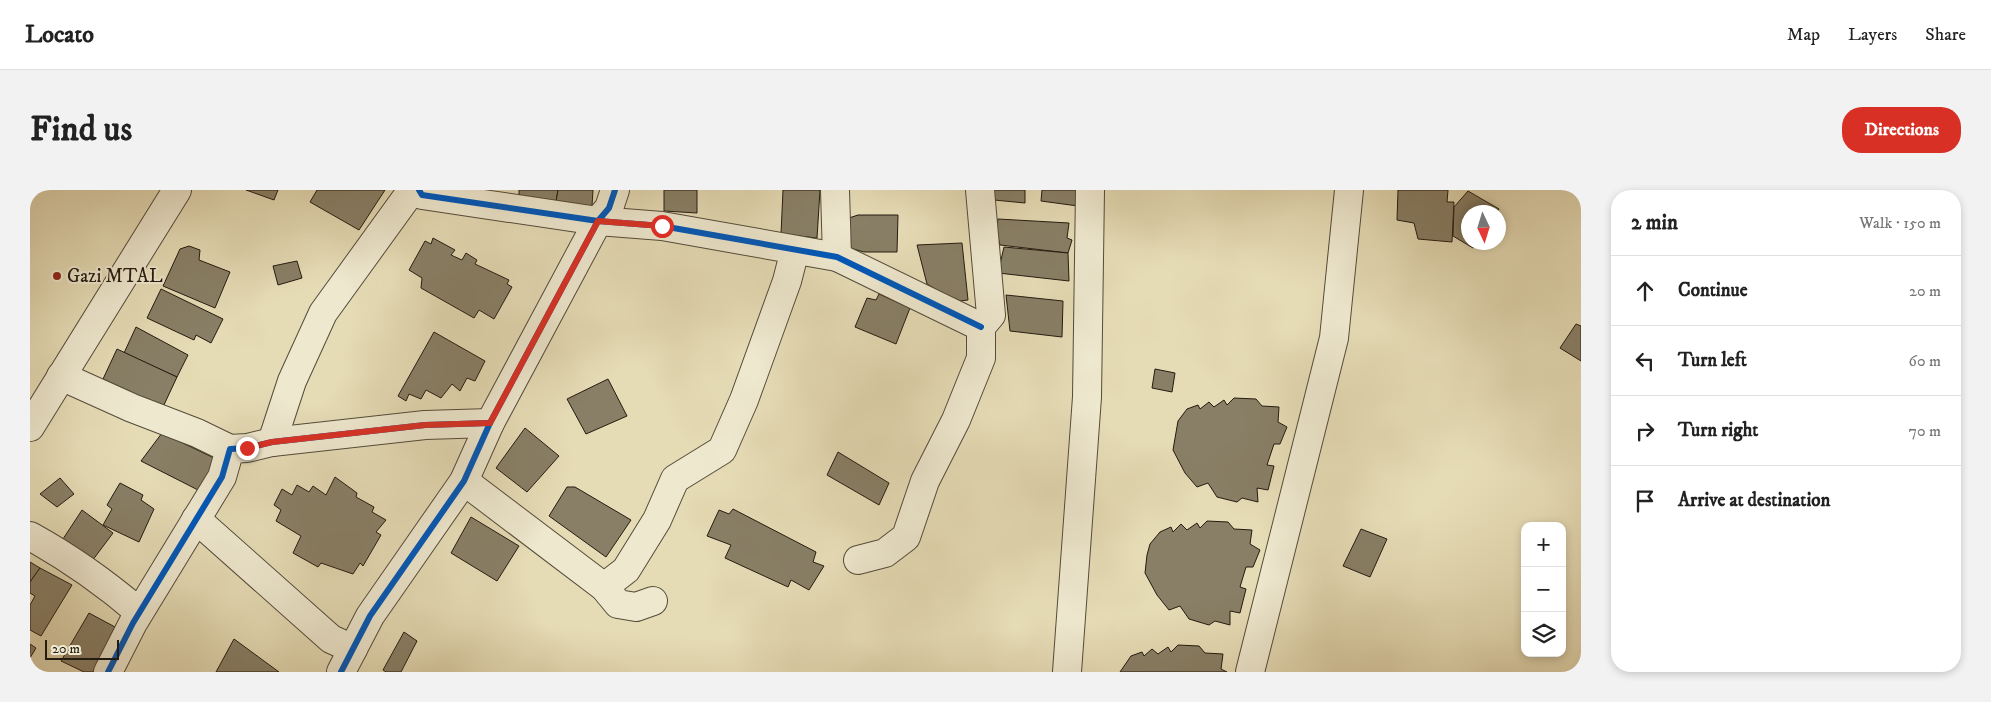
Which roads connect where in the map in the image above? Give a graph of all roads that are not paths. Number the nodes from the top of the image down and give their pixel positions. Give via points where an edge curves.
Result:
1 (177, 190) edge
2 (412, 190) edge
3 (419, 190) edge
4 (615, 190) edge
5 (835, 190) edge
6 (980, 190) edge
7 (1090, 190) edge
8 (1349, 190) edge
9 (598, 221) junction
10 (795, 250) junction
11 (837, 257) junction
12 (981, 327) junction
13 (62, 376) junction
14 (490, 423) junction
15 (30, 427) edge
16 (272, 442) junction
17 (230, 450) junction
18 (464, 481) junction
19 (196, 519) junction
20 (30, 536) edge
21 (858, 560) dead end
22 (604, 587) junction
23 (653, 601) dead end
24 (139, 612) junction
25 (347, 661) edge
26 (108, 672) edge
27 (1067, 672) edge
28 (1250, 672) edge

1 - 13 street
2 - 16 street via 323,313 292,381
3 - 9 street via 422,195
4 - 9 street via 609,208
5 - 11 street
6 - 12 street via 991,315
7 - 27 street via 1087,396
8 - 28 street via 1334,338
9 - 10 street via 662,226
9 - 14 street
10 - 11 street
10 - 22 street via 744,400 722,450 675,479 657,520 626,570
11 - 12 street
12 - 21 street via 981,358 956,420 925,481 906,537 885,554
13 - 15 street
13 - 17 street via 198,433
14 - 16 street via 425,425
14 - 18 street
16 - 17 street
17 - 19 street via 222,477
18 - 22 street
18 - 25 street via 370,616
19 - 24 street
19 - 25 street via 330,639
20 - 24 street via 109,586
22 - 23 street via 618,604 636,606
24 - 26 street

